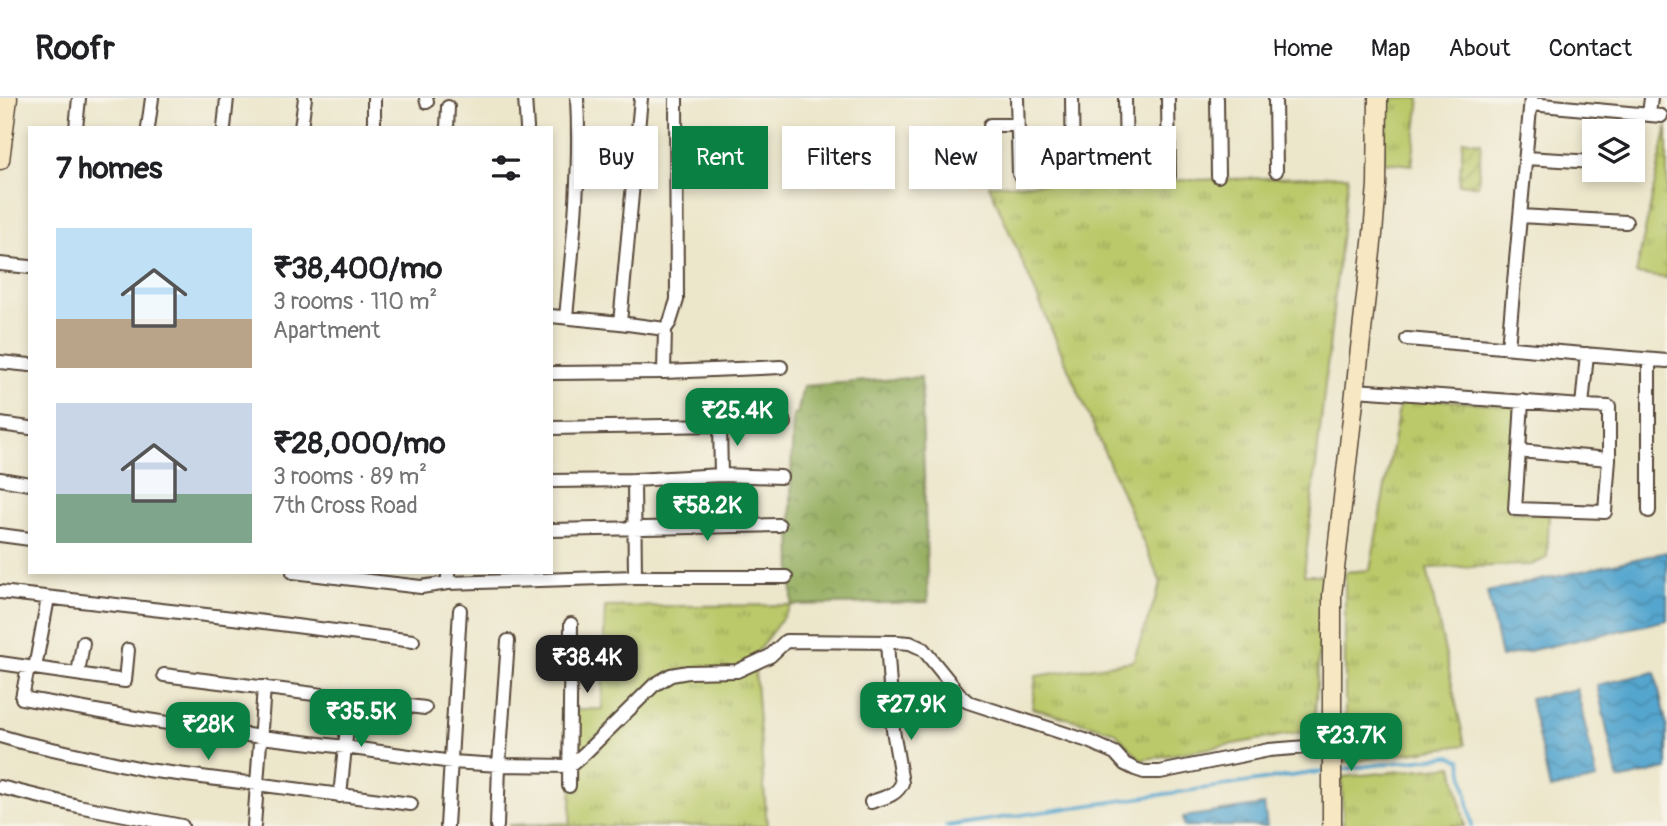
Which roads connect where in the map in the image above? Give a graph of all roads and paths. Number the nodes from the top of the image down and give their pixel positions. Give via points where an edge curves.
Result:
1 (8, 98) edge
2 (79, 98) edge
3 (152, 98) edge
4 (228, 98) edge
5 (305, 98) edge
6 (374, 98) edge
7 (525, 98) edge
8 (577, 98) edge
9 (641, 98) edge
10 (676, 98) edge
11 (1017, 98) edge
12 (1072, 98) edge
13 (1125, 98) edge
14 (1168, 98) edge
15 (1217, 98) edge
16 (1275, 98) edge
17 (1378, 98) edge
18 (1651, 98) edge
19 (1531, 101) edge
20 (1587, 103) edge
21 (448, 107) dead end
22 (990, 125) dead end
23 (1017, 125) joint
24 (76, 126) edge
25 (148, 126) edge
26 (224, 126) edge
27 (301, 126) edge
28 (374, 126) edge
29 (447, 126) edge
30 (527, 126) edge
31 (1072, 126) edge
32 (1125, 126) edge
33 (1168, 126) edge
34 (1526, 158) junction
35 (0, 160) edge
36 (1582, 161) edge
37 (1276, 171) dead end
38 (1218, 176) dead end
39 (1520, 216) junction
40 (1626, 222) dead end
41 (0, 264) edge
42 (28, 267) edge
43 (553, 316) edge
44 (566, 317) junction
45 (620, 323) junction
46 (664, 329) junction
47 (1407, 339) dead end
48 (1508, 347) junction
49 (1587, 354) junction
50 (1649, 360) junction
51 (1667, 361) edge
52 (0, 362) edge
53 (28, 365) edge
54 (780, 367) dead end
55 (664, 372) junction
56 (553, 373) edge
57 (1355, 390) junction
58 (1522, 401) junction
59 (1582, 406) junction
60 (785, 423) dead end
61 (0, 424) edge
62 (720, 425) junction
63 (28, 428) edge
64 (553, 428) edge
65 (1519, 451) junction
66 (1609, 459) junction
67 (721, 475) junction
68 (781, 477) dead end
69 (0, 479) edge
70 (634, 480) junction
71 (553, 481) edge
72 (28, 484) edge
73 (1649, 511) dead end
74 (779, 525) dead end
75 (635, 528) junction
76 (553, 530) edge
77 (0, 535) edge
78 (28, 539) edge
79 (310, 574) edge
80 (786, 577) dead end
81 (448, 578) edge
82 (635, 578) junction
83 (0, 592) edge
84 (48, 598) junction
85 (460, 610) dead end
86 (571, 624) dead end
87 (413, 641) dead end
88 (508, 641) dead end
89 (887, 642) junction
90 (83, 643) dead end
91 (128, 650) dead end
92 (0, 663) edge
93 (32, 667) junction
94 (78, 674) junction
95 (164, 675) dead end
96 (264, 687) junction
97 (350, 698) junction
98 (425, 708) dead end
99 (0, 736) edge
100 (261, 737) junction
101 (345, 747) junction
102 (1332, 749) junction
103 (452, 762) junction
104 (499, 765) junction
105 (570, 766) junction
106 (257, 785) junction
107 (569, 786) dead end
108 (0, 787) edge
109 (340, 796) junction
110 (871, 802) dead end
111 (411, 804) dead end
112 (182, 826) edge
113 (254, 826) edge
114 (447, 826) edge
115 (497, 826) edge
116 (1332, 826) edge

1 - 35 street
2 - 24 street
3 - 25 street
4 - 26 street
5 - 27 street
6 - 28 street
7 - 30 street
8 - 44 street via 578,189
9 - 45 street
10 - 46 street via 677,300
11 - 23 street
12 - 31 street
13 - 32 street
14 - 33 street
15 - 38 street
16 - 37 street
17 - 57 street via 1377,185
18 - 20 street via 1655,115
19 - 20 street
19 - 34 street
21 - 29 street
22 - 23 street
34 - 36 street
34 - 39 street
39 - 40 street
39 - 48 street
41 - 42 street
43 - 44 street
44 - 45 street
45 - 46 street
46 - 55 street
47 - 48 street
48 - 49 street
49 - 50 street
49 - 59 street
50 - 51 street
50 - 73 street
52 - 53 street
54 - 55 street
55 - 56 street
57 - 58 street
57 - 102 street via 1333,581
58 - 59 street
58 - 65 street
59 - 66 street via 1609,407
60 - 62 street
61 - 63 street
62 - 64 street
62 - 67 street
65 - 66 street
65 - 66 street via 1516,509 1605,512
67 - 68 street
67 - 70 street
69 - 72 street
70 - 71 street
70 - 75 street
74 - 75 street
75 - 76 street
75 - 82 street
77 - 78 street
79 - 81 street via 421,587
80 - 82 street
81 - 82 street
83 - 84 street
84 - 87 street
84 - 93 street
85 - 103 street
86 - 105 street
88 - 104 street
89 - 102 street via 923,649 968,702 1088,741 1144,772 1269,750
89 - 105 street via 786,641 771,656 737,671 671,676 654,685
89 - 110 street via 902,783 895,793
90 - 94 street
91 - 94 street via 125,681
92 - 93 street
93 - 94 street
93 - 100 street via 22,698
95 - 96 street
96 - 97 street
96 - 100 street
97 - 98 street
97 - 101 street
99 - 106 street via 147,770
100 - 101 street
100 - 106 street
101 - 103 street
101 - 109 street
102 - 116 street
103 - 104 street
103 - 114 street
104 - 105 street
104 - 115 street
105 - 107 street
106 - 109 street
106 - 113 street
108 - 112 street
109 - 111 street

